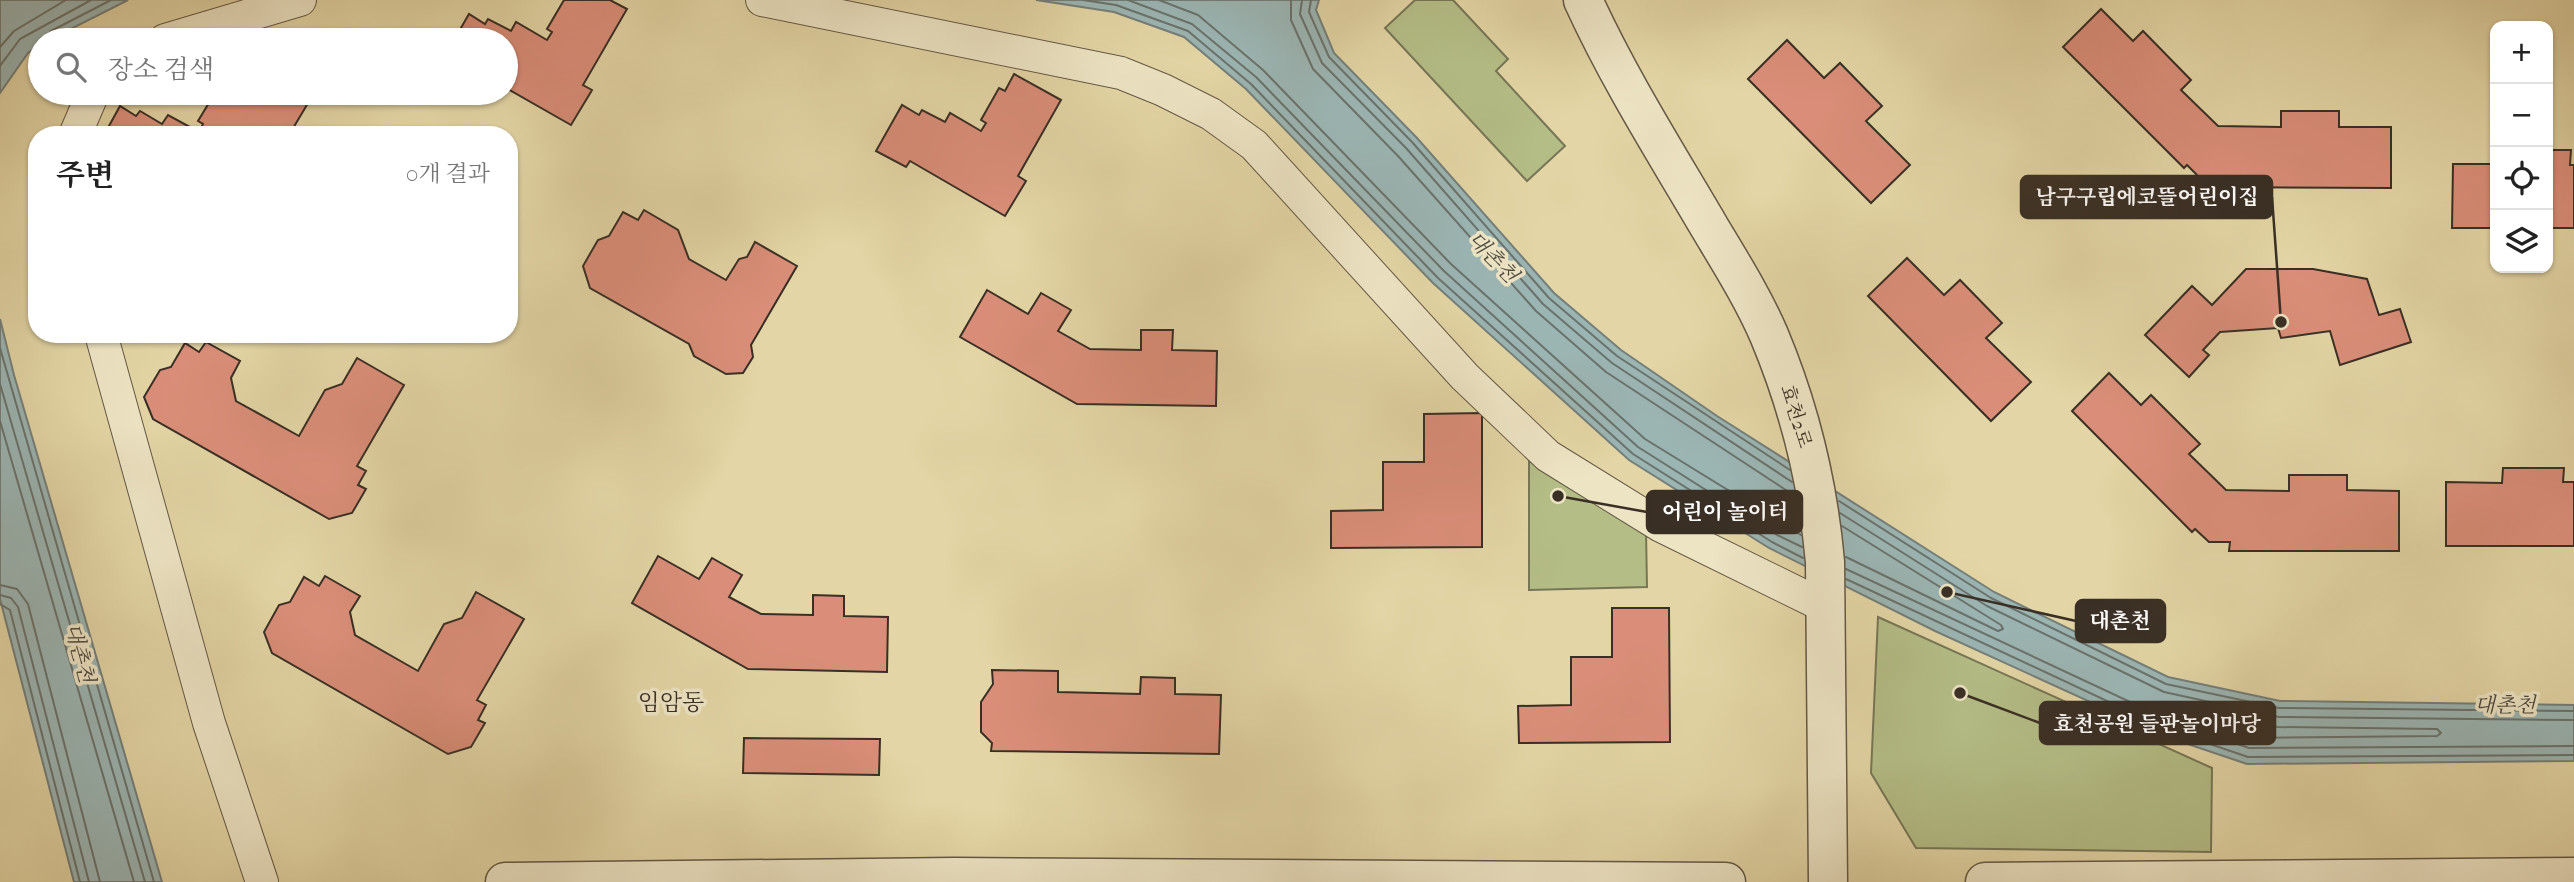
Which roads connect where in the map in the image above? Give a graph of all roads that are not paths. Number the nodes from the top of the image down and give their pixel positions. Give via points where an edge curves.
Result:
1 (300, 0) edge
2 (762, 0) edge
3 (1583, 0) edge
4 (206, 28) edge
5 (88, 105) edge
6 (79, 126) edge
7 (103, 343) edge
8 (1824, 606) junction
9 (2574, 877) edge
10 (262, 882) edge
11 (505, 882) edge
12 (1726, 882) edge
13 (1828, 882) edge
14 (1985, 882) edge

1 - 4 street
2 - 8 street via 1121,73 1211,114 1254,145 1465,377 1548,456 1661,526
3 - 8 street, 효천2로 via 1606,52 1769,334 1791,393 1820,509
5 - 6 street
7 - 10 street via 209,723
8 - 13 street, 효천2로
9 - 14 street
11 - 12 street via 954,877

